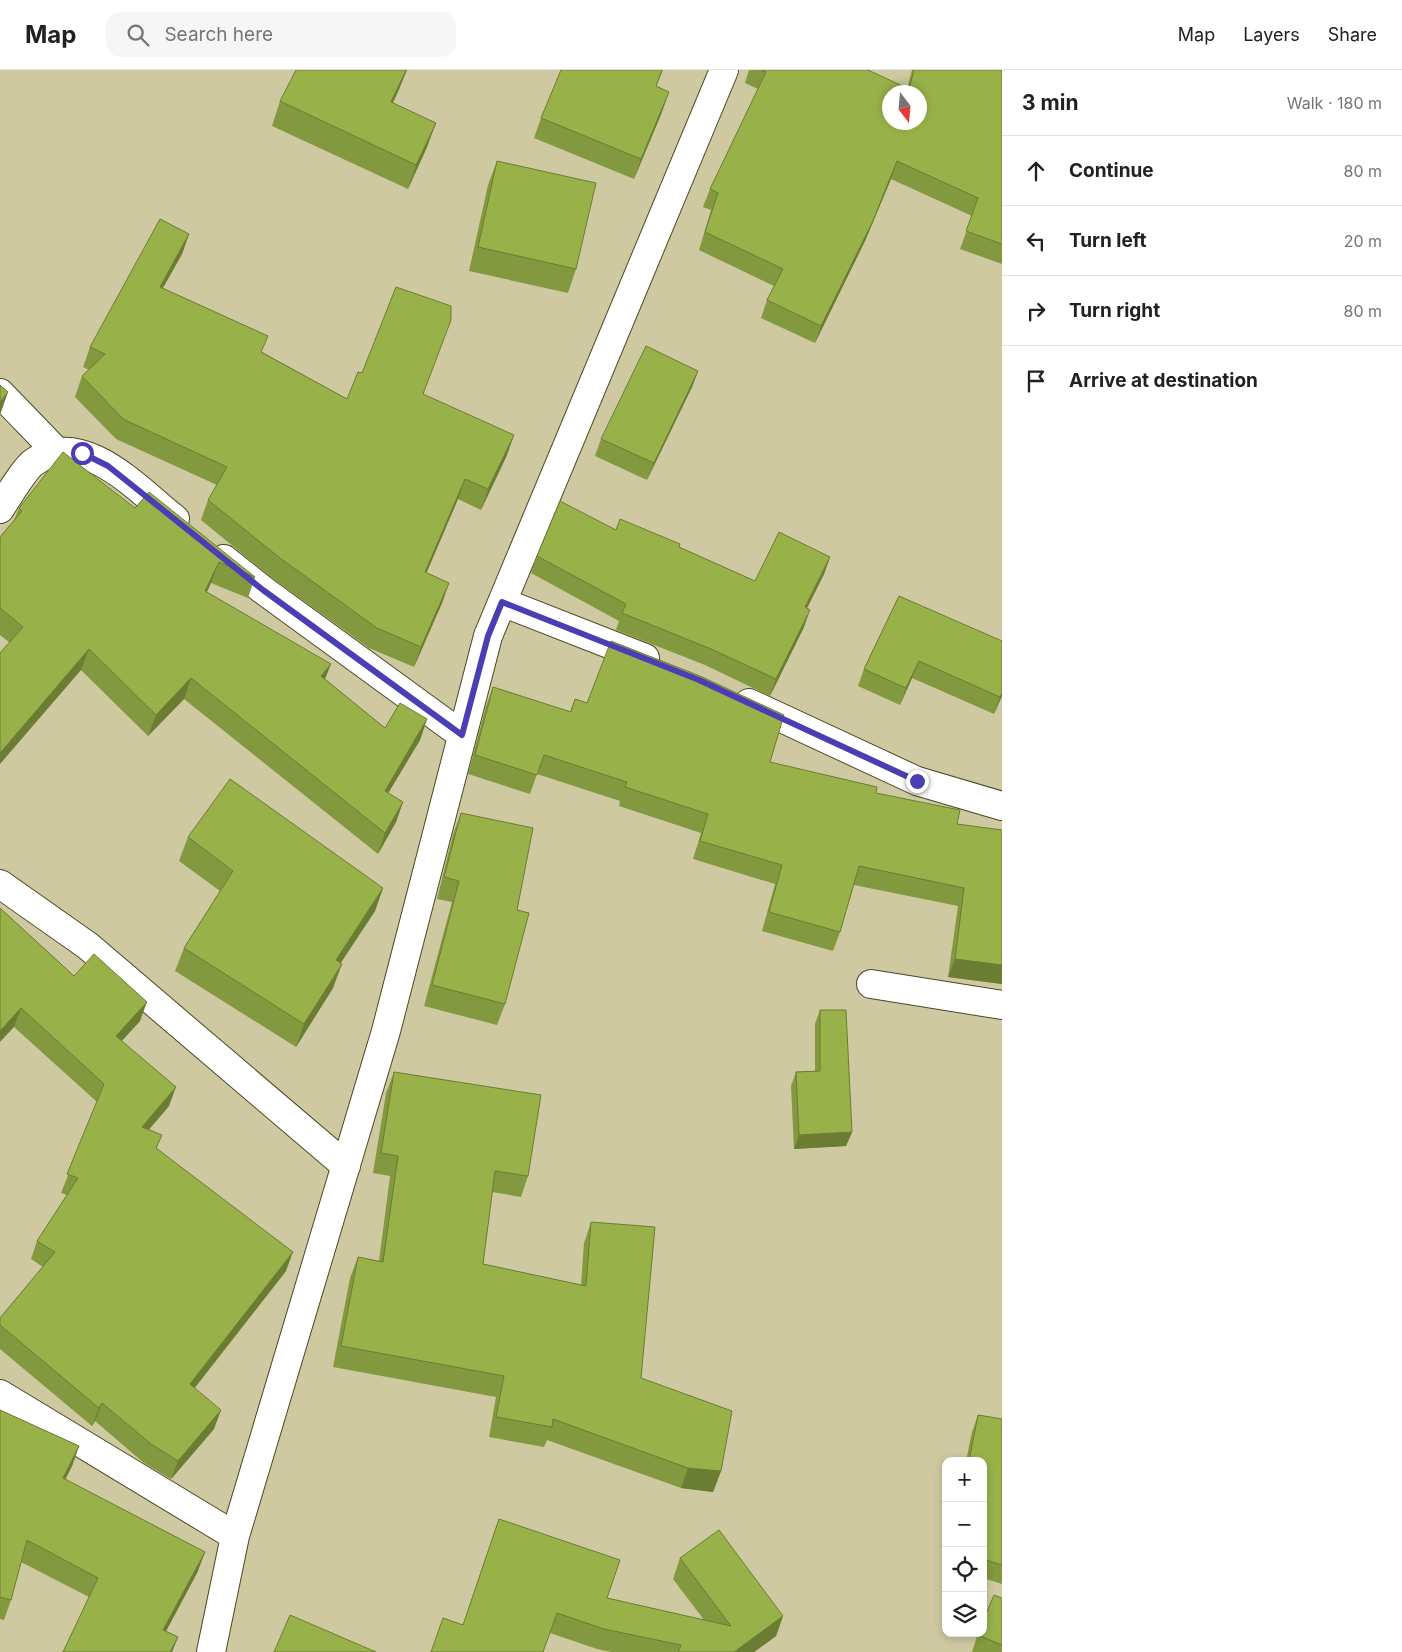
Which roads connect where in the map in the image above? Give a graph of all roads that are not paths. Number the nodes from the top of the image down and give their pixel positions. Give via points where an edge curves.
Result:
1 (724, 70) edge
2 (0, 393) edge
3 (57, 452) junction
4 (0, 508) edge
5 (502, 602) junction
6 (672, 669) edge
7 (726, 692) edge
8 (462, 735) junction
9 (1002, 806) edge
10 (0, 884) edge
11 (871, 984) dead end
12 (1002, 1005) edge
13 (346, 1166) junction
14 (0, 1394) edge
15 (235, 1536) junction
16 (211, 1652) edge

1 - 5 street
2 - 3 street
3 - 4 street via 33,462
3 - 8 street via 82,453 108,466 263,590
5 - 6 street
5 - 8 street via 488,636
7 - 9 street via 917,781
8 - 13 street via 386,1031
10 - 13 street via 88,946
11 - 12 street
13 - 15 street
14 - 15 street
15 - 16 street

